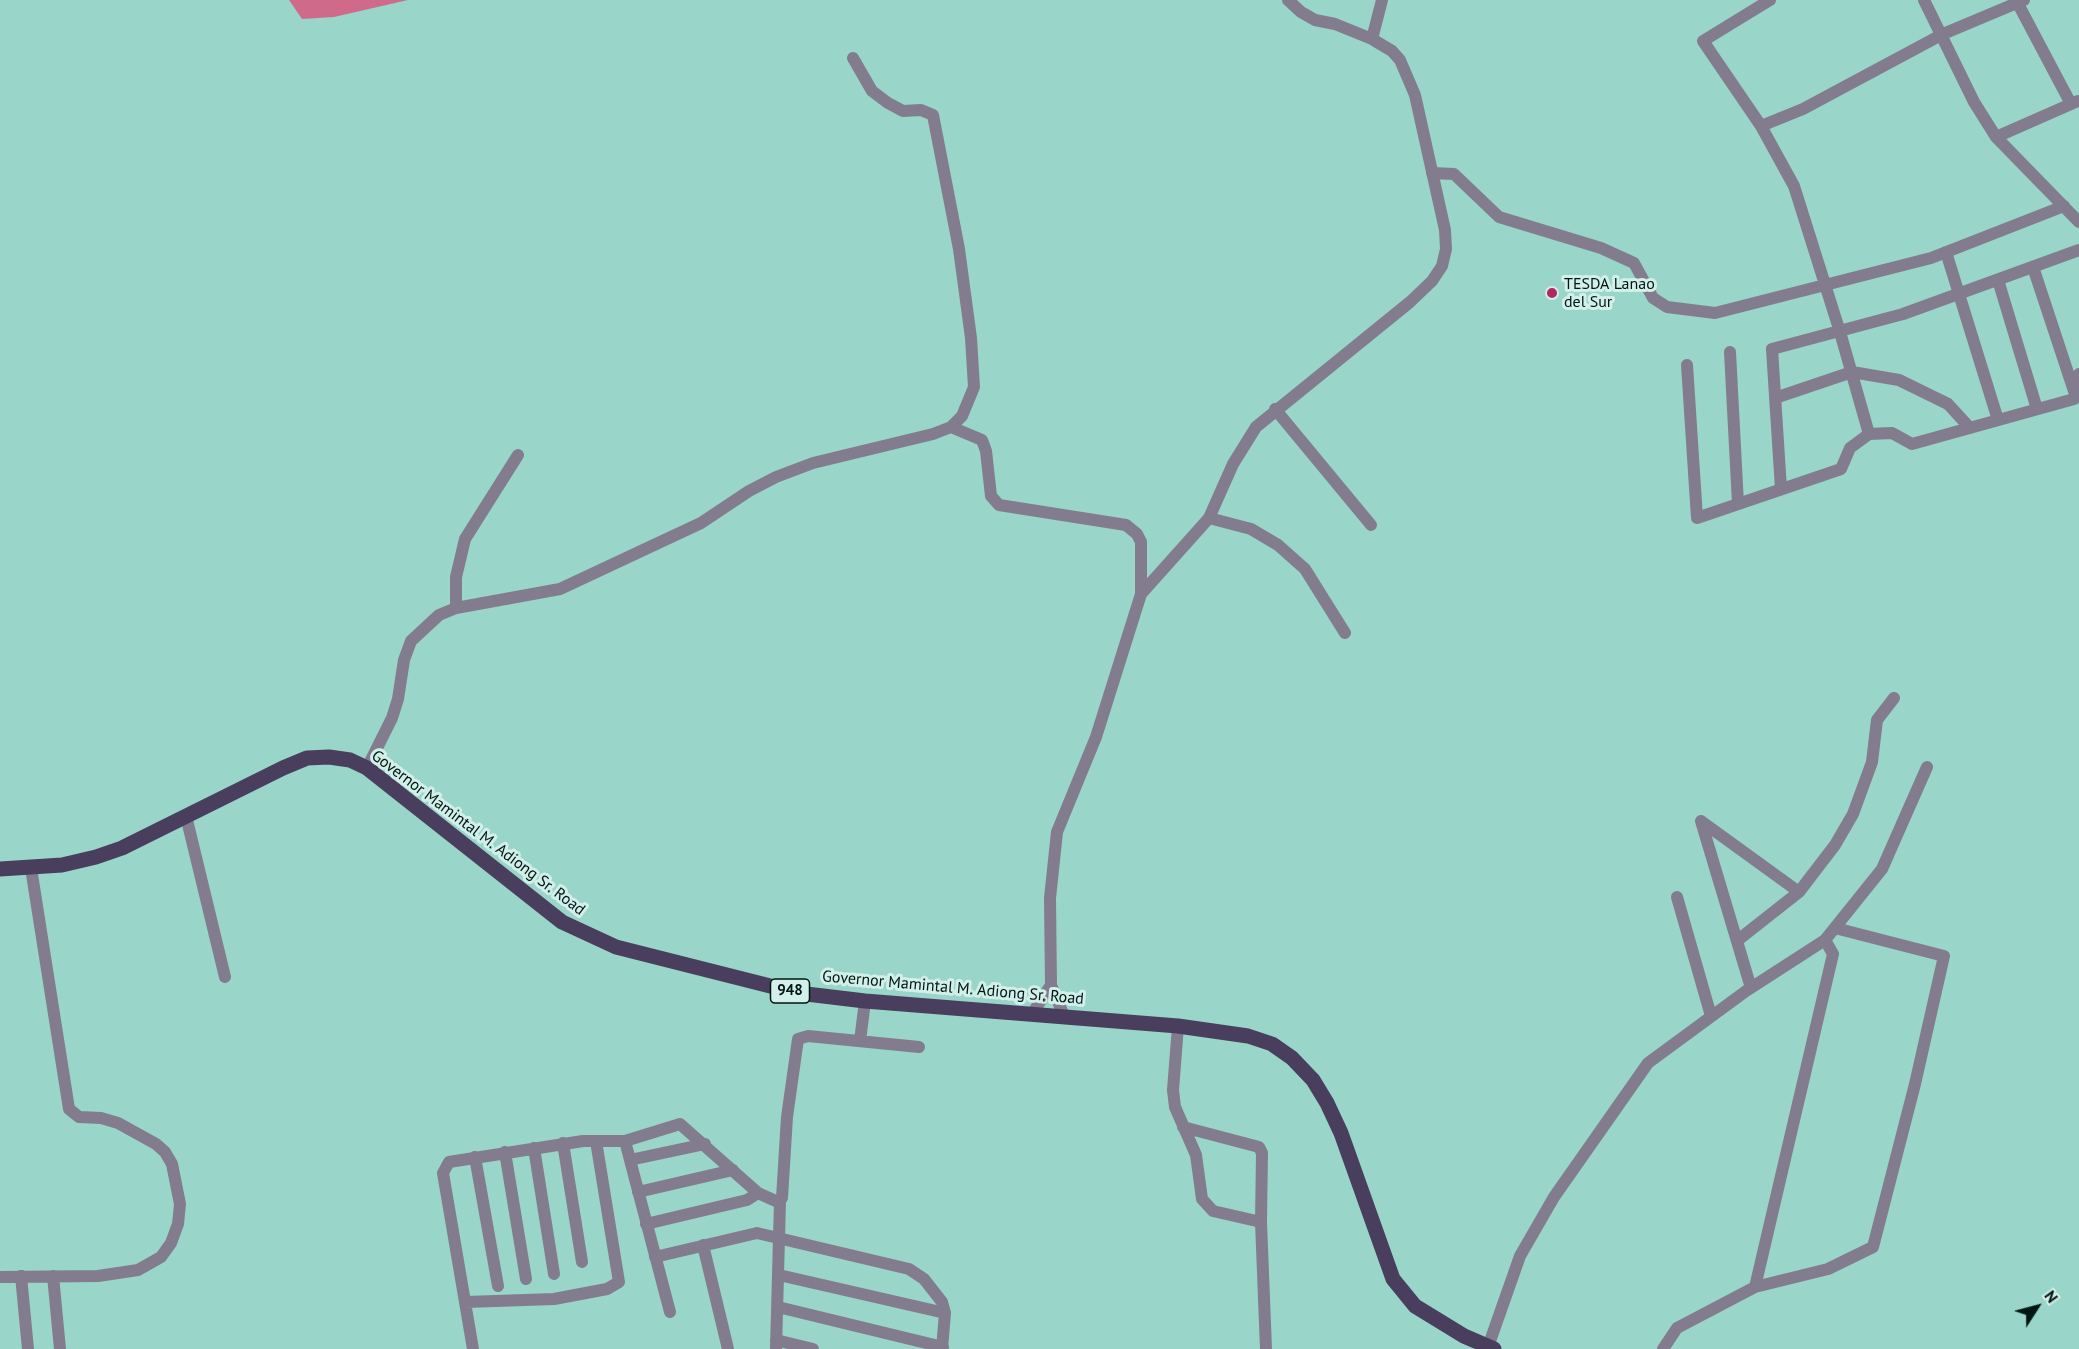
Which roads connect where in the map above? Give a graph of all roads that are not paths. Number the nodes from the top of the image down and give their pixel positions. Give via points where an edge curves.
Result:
1 (1288, 0) edge
2 (1383, 0) edge
3 (1770, 0) edge
4 (1924, 0) edge
5 (2019, 1) edge
6 (1943, 34) junction
7 (1372, 39) junction
8 (853, 58) dead end
9 (2075, 102) edge
10 (1761, 126) junction
11 (1996, 136) junction
12 (1432, 173) junction
13 (2064, 206) junction
14 (2079, 222) edge
15 (2079, 250) edge
16 (1946, 252) junction
17 (2033, 267) junction
18 (1998, 280) junction
19 (1824, 286) junction
20 (1959, 294) junction
21 (1840, 332) junction
22 (1730, 352) dead end
23 (1686, 365) dead end
24 (1852, 372) junction
25 (2079, 374) edge
26 (2075, 394) junction
27 (1775, 398) junction
28 (2037, 409) junction
29 (1275, 410) junction
30 (1998, 420) junction
31 (951, 427) junction
32 (1970, 428) junction
33 (1869, 434) junction
34 (518, 455) dead end
35 (1781, 489) junction
36 (1738, 504) junction
37 (1209, 518) junction
38 (1371, 525) dead end
39 (1141, 594) junction
40 (456, 608) junction
41 (1345, 633) dead end
42 (1894, 698) dead end
43 (1927, 767) dead end
44 (367, 768) junction
45 (186, 816) junction
46 (31, 868) junction
47 (0, 869) edge
48 (1800, 892) junction
49 (1677, 897) dead end
50 (1835, 928) junction
51 (1738, 940) junction
52 (1825, 940) junction
53 (225, 977) dead end
54 (1051, 985) junction
55 (1751, 988) junction
56 (865, 1001) junction
57 (1032, 1014) junction
58 (1064, 1016) junction
59 (1711, 1016) junction
60 (1178, 1026) junction
61 (860, 1041) junction
62 (919, 1047) dead end
63 (1183, 1127) junction
64 (597, 1141) junction
65 (625, 1141) junction
66 (562, 1143) junction
67 (705, 1144) junction
68 (534, 1148) junction
69 (505, 1152) junction
70 (475, 1157) junction
71 (630, 1160) junction
72 (733, 1170) junction
73 (638, 1192) junction
74 (758, 1193) junction
75 (780, 1201) junction
76 (1261, 1222) junction
77 (646, 1224) junction
78 (781, 1237) junction
79 (703, 1245) junction
80 (655, 1257) junction
81 (582, 1262) dead end
82 (554, 1274) dead end
83 (779, 1275) junction
84 (21, 1276) junction
85 (53, 1276) junction
86 (0, 1277) edge
87 (526, 1279) dead end
88 (498, 1286) dead end
89 (1755, 1287) junction
90 (466, 1302) junction
91 (778, 1307) junction
92 (670, 1312) dead end
93 (945, 1313) junction
94 (776, 1344) edge
95 (943, 1348) edge
96 (1491, 1348) edge
97 (28, 1349) edge
98 (60, 1349) edge
99 (473, 1349) edge
100 (728, 1349) edge
101 (813, 1349) edge
102 (1266, 1349) edge
103 (1663, 1349) edge

1 - 7 street via 1315,20
2 - 7 street
3 - 10 street via 1702,41
4 - 6 street
5 - 6 street
5 - 9 street
6 - 10 street via 1803,109
6 - 11 street via 1974,102
7 - 12 street via 1392,51 1406,71
8 - 31 street via 872,91 903,111 926,111 933,115 960,249 974,366 970,403
9 - 11 street
10 - 19 street via 1794,186
11 - 13 street
12 - 19 street via 1454,174 1499,217 1601,248 1634,263 1653,298 1667,307 1715,313
12 - 29 street via 1445,230 1442,266 1410,302
13 - 14 street
13 - 16 street
15 - 17 street
16 - 19 street
16 - 20 street
17 - 18 street
17 - 26 street
18 - 20 street
18 - 28 street
19 - 21 street
20 - 21 street
20 - 30 street
21 - 24 street
21 - 27 street via 1772,349
22 - 36 street
23 - 36 street via 1697,518
24 - 27 street
24 - 32 street via 1899,380 1948,404
24 - 33 street
25 - 26 street
26 - 28 street via 2074,399
27 - 35 street
28 - 30 street
29 - 37 street via 1245,442
29 - 38 street
30 - 32 street
31 - 39 street via 982,440 991,496 999,505 1126,525 1137,534 1141,542
31 - 40 street via 813,463 776,477 701,523 560,589
32 - 33 street via 1912,444 1892,433
33 - 35 street via 1850,448 1840,469
34 - 40 street via 465,539 456,578
35 - 36 street
37 - 39 street
37 - 41 street via 1251,529 1278,544 1305,569
39 - 54 street via 1096,737 1057,832 1050,898
40 - 44 street via 439,615 411,640 392,718
42 - 48 street via 1877,720 1872,762 1852,814 1835,845
43 - 50 street via 1882,868
44 - 45 main road, Governor Mamintal M. Adiong Sr. Road / 948 via 350,760 307,758
44 - 56 main road, Governor Mamintal M. Adiong Sr. Road / 948 via 562,922 590,937 798,993
45 - 46 main road, Governor Mamintal M. Adiong Sr. Road / 948 via 96,857
45 - 53 street
46 - 47 main road, Governor Mamintal M. Adiong Sr. Road / 948
46 - 85 street via 69,1109 79,1117 118,1123 156,1144 172,1164 180,1204 171,1243 162,1257 150,1264 122,1274
48 - 51 street
48 - 51 street via 1701,822
49 - 59 street
50 - 52 street
50 - 89 street via 1944,956 1873,1247 1828,1269
51 - 55 street
52 - 55 street
52 - 89 street via 1833,954
54 - 57 street
54 - 58 street
55 - 59 street
56 - 57 main road, Governor Mamintal M. Adiong Sr. Road / 948
56 - 61 street
57 - 58 main road, Governor Mamintal M. Adiong Sr. Road / 948
58 - 60 main road, Governor Mamintal M. Adiong Sr. Road / 948
59 - 96 street via 1648,1063 1554,1197 1520,1256
60 - 63 street via 1173,1090
60 - 96 main road, Governor Mamintal M. Adiong Sr. Road / 948 via 1248,1036 1272,1044 1292,1058 1313,1080 1337,1123 1393,1280 1414,1306
61 - 62 street
61 - 75 street via 808,1036 796,1043
63 - 76 street via 1196,1155 1206,1206 1224,1215
63 - 76 street via 1259,1147
64 - 65 street
64 - 66 street
64 - 90 street via 619,1279 616,1285 554,1299
65 - 67 street via 680,1124
65 - 71 street
66 - 68 street
66 - 81 street
67 - 71 street
67 - 72 street
68 - 69 street
68 - 82 street
69 - 70 street
69 - 87 street
70 - 88 street
70 - 90 street via 449,1162 443,1173
71 - 73 street
72 - 73 street
72 - 74 street
73 - 77 street
74 - 75 street via 771,1201
74 - 77 street via 747,1200
75 - 78 street
76 - 102 street
77 - 80 street
78 - 79 street via 757,1233
78 - 83 street
78 - 93 street via 909,1269 936,1292
79 - 80 street
79 - 100 street
80 - 92 street
83 - 91 street
83 - 93 street
84 - 85 street
84 - 86 street
84 - 97 street
85 - 98 street
89 - 103 street via 1677,1328
90 - 99 street
91 - 94 street
91 - 95 street
93 - 95 street
94 - 101 street

